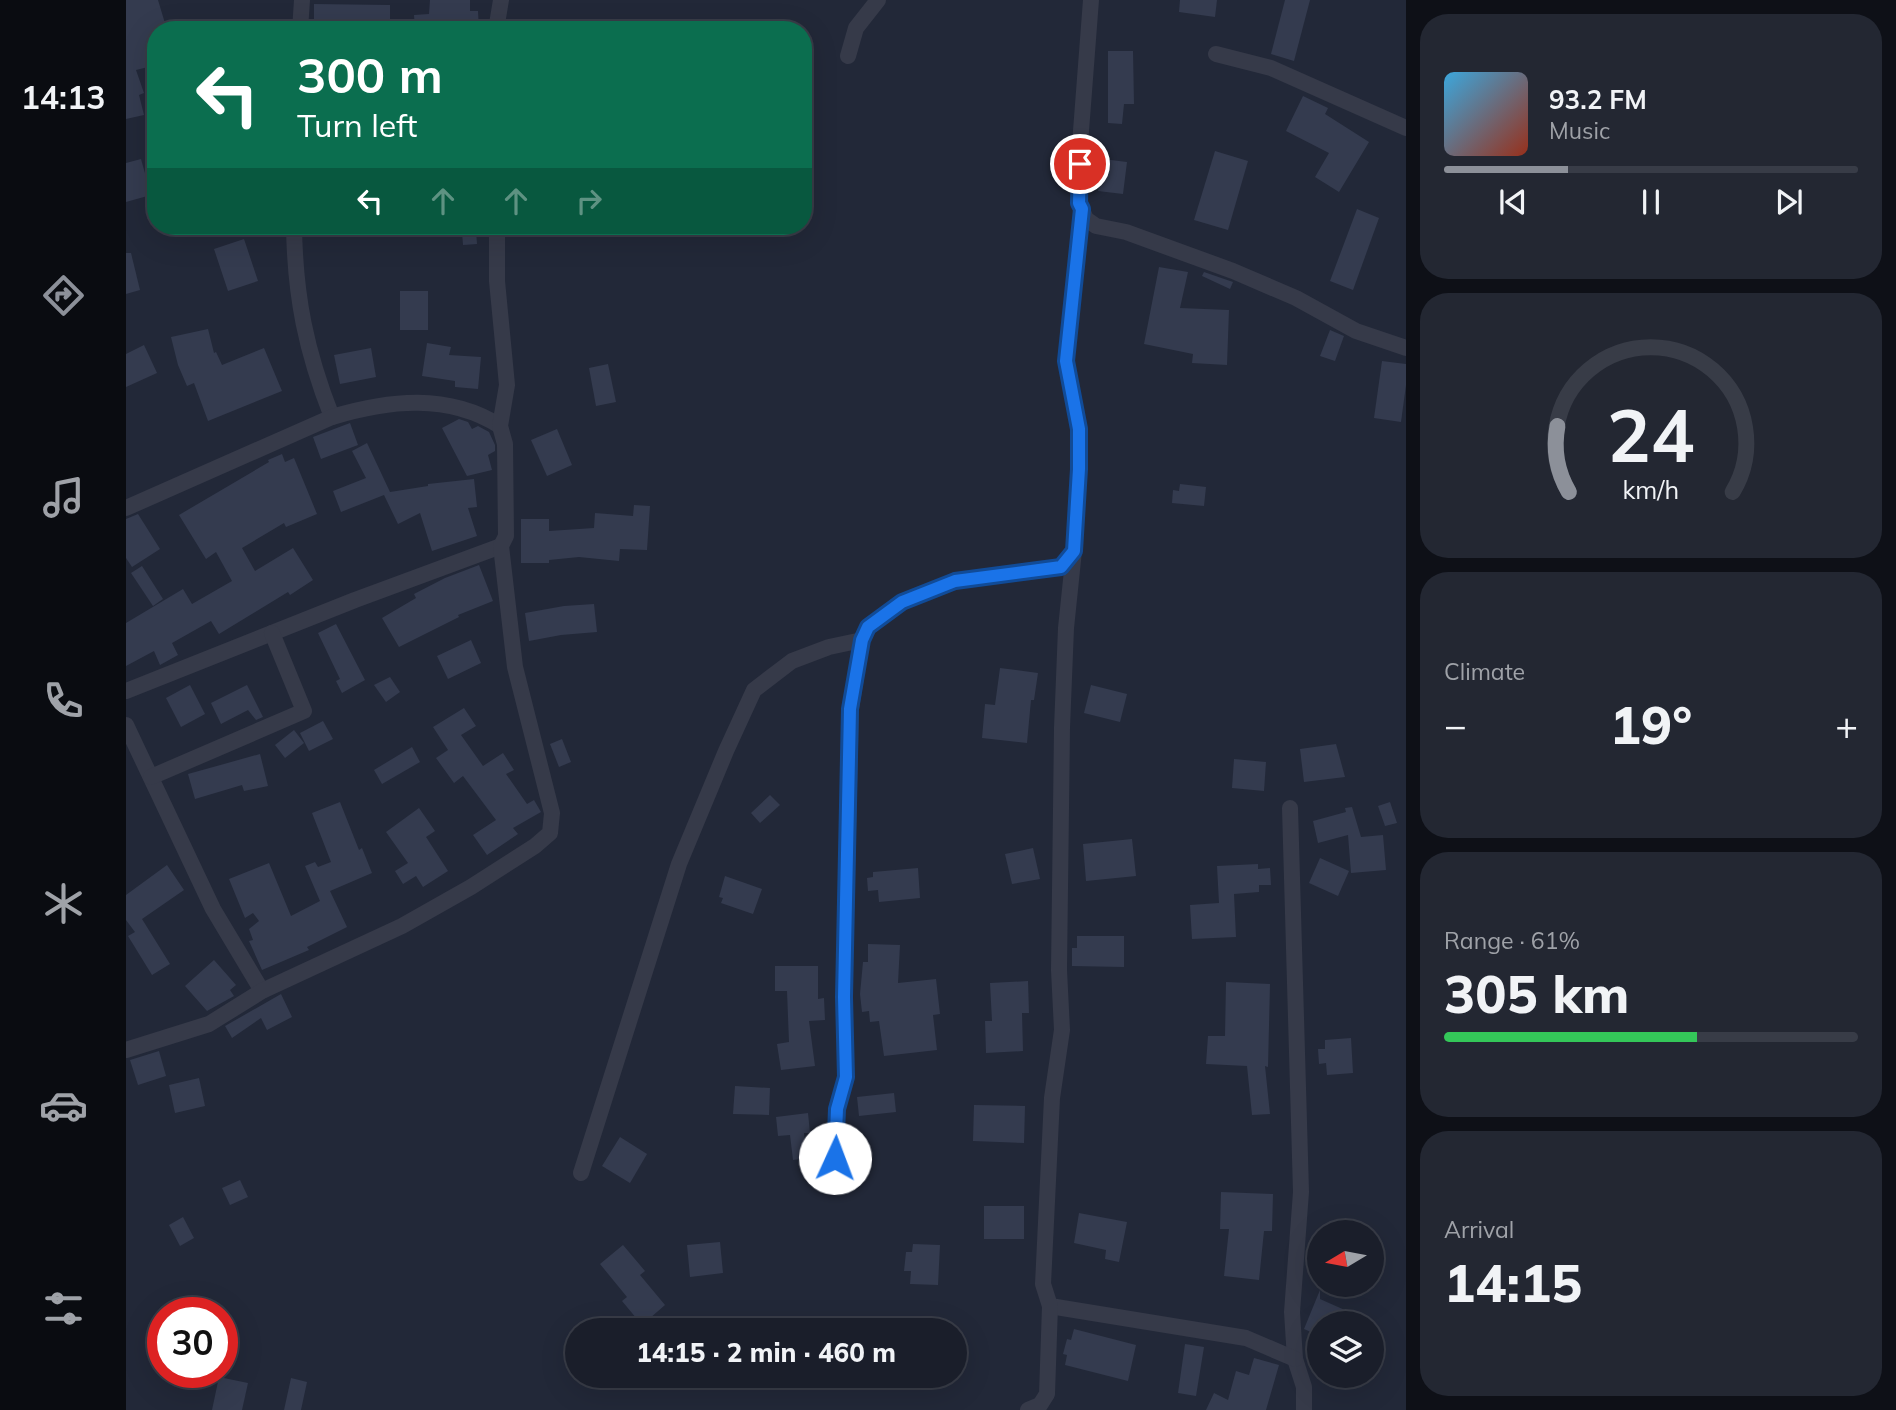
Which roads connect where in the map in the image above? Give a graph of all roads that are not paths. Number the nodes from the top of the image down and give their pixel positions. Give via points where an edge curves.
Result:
1 (302, 0) edge
2 (500, 0) edge
3 (878, 0) edge
4 (1091, 0) edge
5 (301, 21) edge
6 (497, 21) edge
7 (1216, 54) dead end
8 (848, 56) dead end
9 (1406, 128) edge
10 (1082, 209) junction
11 (294, 235) edge
12 (497, 235) edge
13 (1406, 348) edge
14 (332, 417) junction
15 (500, 426) junction
16 (126, 508) edge
17 (501, 546) junction
18 (1074, 551) junction
19 (272, 633) junction
20 (862, 640) junction
21 (126, 691) edge
22 (126, 725) edge
23 (151, 777) junction
24 (1290, 808) dead end
25 (262, 991) junction
26 (126, 1050) edge
27 (581, 1173) dead end
28 (834, 1182) dead end
29 (1050, 1306) junction
30 (1295, 1359) junction
31 (1028, 1410) edge
32 (1304, 1410) edge

1 - 5 street
2 - 6 street
3 - 8 street via 856,28
4 - 10 street via 1080,144
7 - 9 street via 1271,68
10 - 13 street via 1096,226 1126,232 1233,271 1356,331
10 - 18 street via 1066,361 1079,429
11 - 14 street via 301,318
12 - 15 street via 507,385
14 - 15 street via 406,402 448,406
14 - 16 street
15 - 17 street via 505,444 506,536
17 - 19 street
17 - 25 street via 515,667 552,813 550,833 471,887 402,926
18 - 20 street via 1061,567 955,581 902,602 868,627
18 - 29 street via 1062,728 1062,1030 1052,1098 1043,1284
19 - 21 street
19 - 23 street via 304,711
20 - 27 street via 792,661 754,690 679,864
20 - 28 street via 850,709 846,1077 837,1109
22 - 23 street
23 - 25 street via 213,909
24 - 30 street via 1301,1192 1292,1312
25 - 26 street via 209,1024
29 - 30 street via 1245,1338
29 - 31 street via 1047,1394 1040,1405
30 - 32 street via 1304,1387

